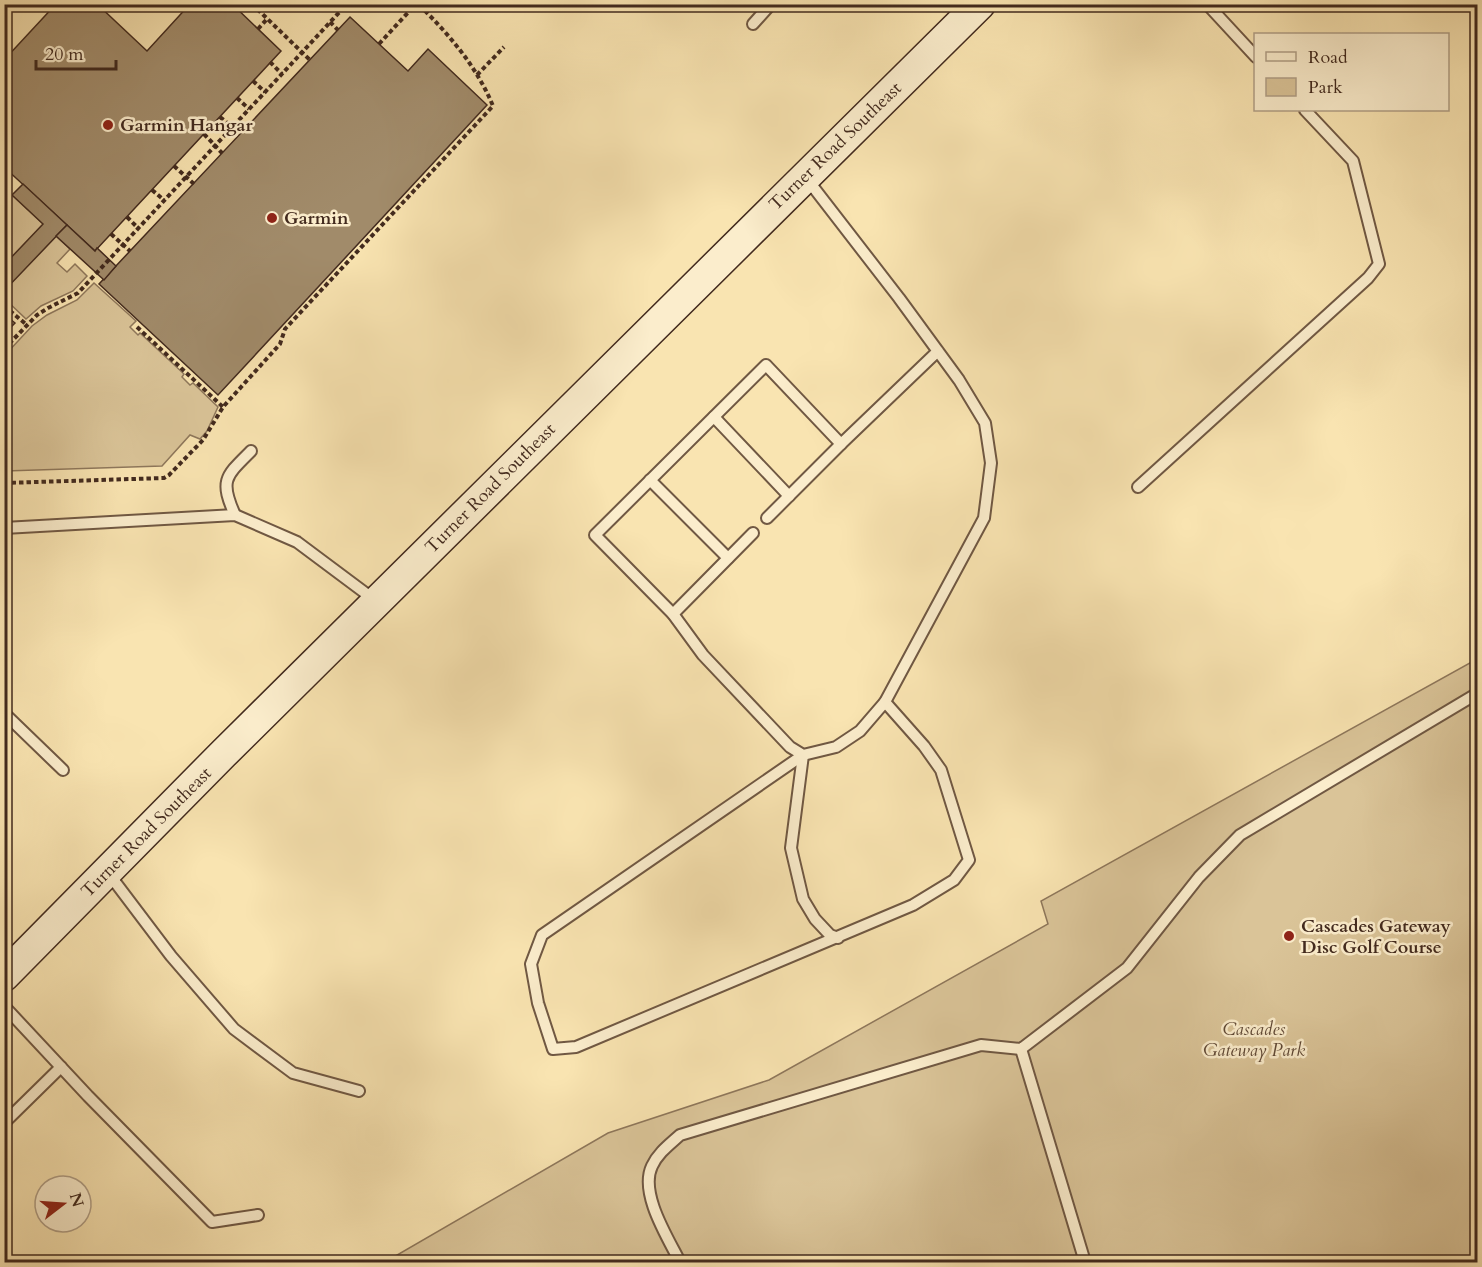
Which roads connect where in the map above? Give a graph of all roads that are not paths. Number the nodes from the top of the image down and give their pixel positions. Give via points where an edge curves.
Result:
1 (771, 4) edge
2 (980, 4) edge
3 (1207, 4) edge
4 (753, 24) dead end
5 (1254, 55) edge
6 (1306, 111) edge
7 (805, 176) junction
8 (938, 351) junction
9 (714, 417) junction
10 (841, 444) junction
11 (251, 451) dead end
12 (650, 480) junction
13 (1138, 487) dead end
14 (789, 496) junction
15 (235, 515) junction
16 (767, 518) dead end
17 (4, 528) edge
18 (753, 533) dead end
19 (728, 558) junction
20 (376, 602) junction
21 (673, 614) junction
22 (1478, 693) edge
23 (885, 702) junction
24 (4, 713) edge
25 (802, 755) junction
26 (63, 770) dead end
27 (107, 872) junction
28 (838, 938) junction
29 (4, 976) edge
30 (4, 1006) edge
31 (1021, 1049) junction
32 (61, 1067) junction
33 (359, 1091) dead end
34 (4, 1123) edge
35 (258, 1215) dead end
36 (680, 1263) edge
37 (1085, 1263) edge

1 - 4 lane
2 - 7 main road, Turner Road Southeast
3 - 5 lane
6 - 13 lane via 1353,161 1379,264
7 - 8 lane
7 - 20 main road, Turner Road Southeast
8 - 10 lane
8 - 23 lane via 985,423 991,463 984,519
9 - 10 lane via 766,365
9 - 12 lane
9 - 14 lane
10 - 14 lane
11 - 15 lane via 229,473 225,494
12 - 19 lane
12 - 21 lane via 595,535
14 - 16 lane
15 - 17 lane
15 - 20 lane via 297,542
18 - 19 lane
19 - 21 lane
20 - 27 main road, Turner Road Southeast
21 - 25 lane via 703,656
22 - 31 lane via 1240,835 1199,877 1127,968
23 - 25 lane via 860,730 836,747
23 - 28 lane via 941,770 969,860 954,880 913,905
24 - 26 lane
25 - 28 lane via 791,848 803,899 815,919
25 - 28 lane via 542,935 531,964 538,1003 553,1049 576,1047
27 - 29 main road, Turner Road Southeast
27 - 33 lane via 171,956 234,1029 292,1073
30 - 32 lane
31 - 36 lane via 981,1045 680,1135 651,1168 648,1190
31 - 37 lane
32 - 34 lane
32 - 35 lane via 212,1222

